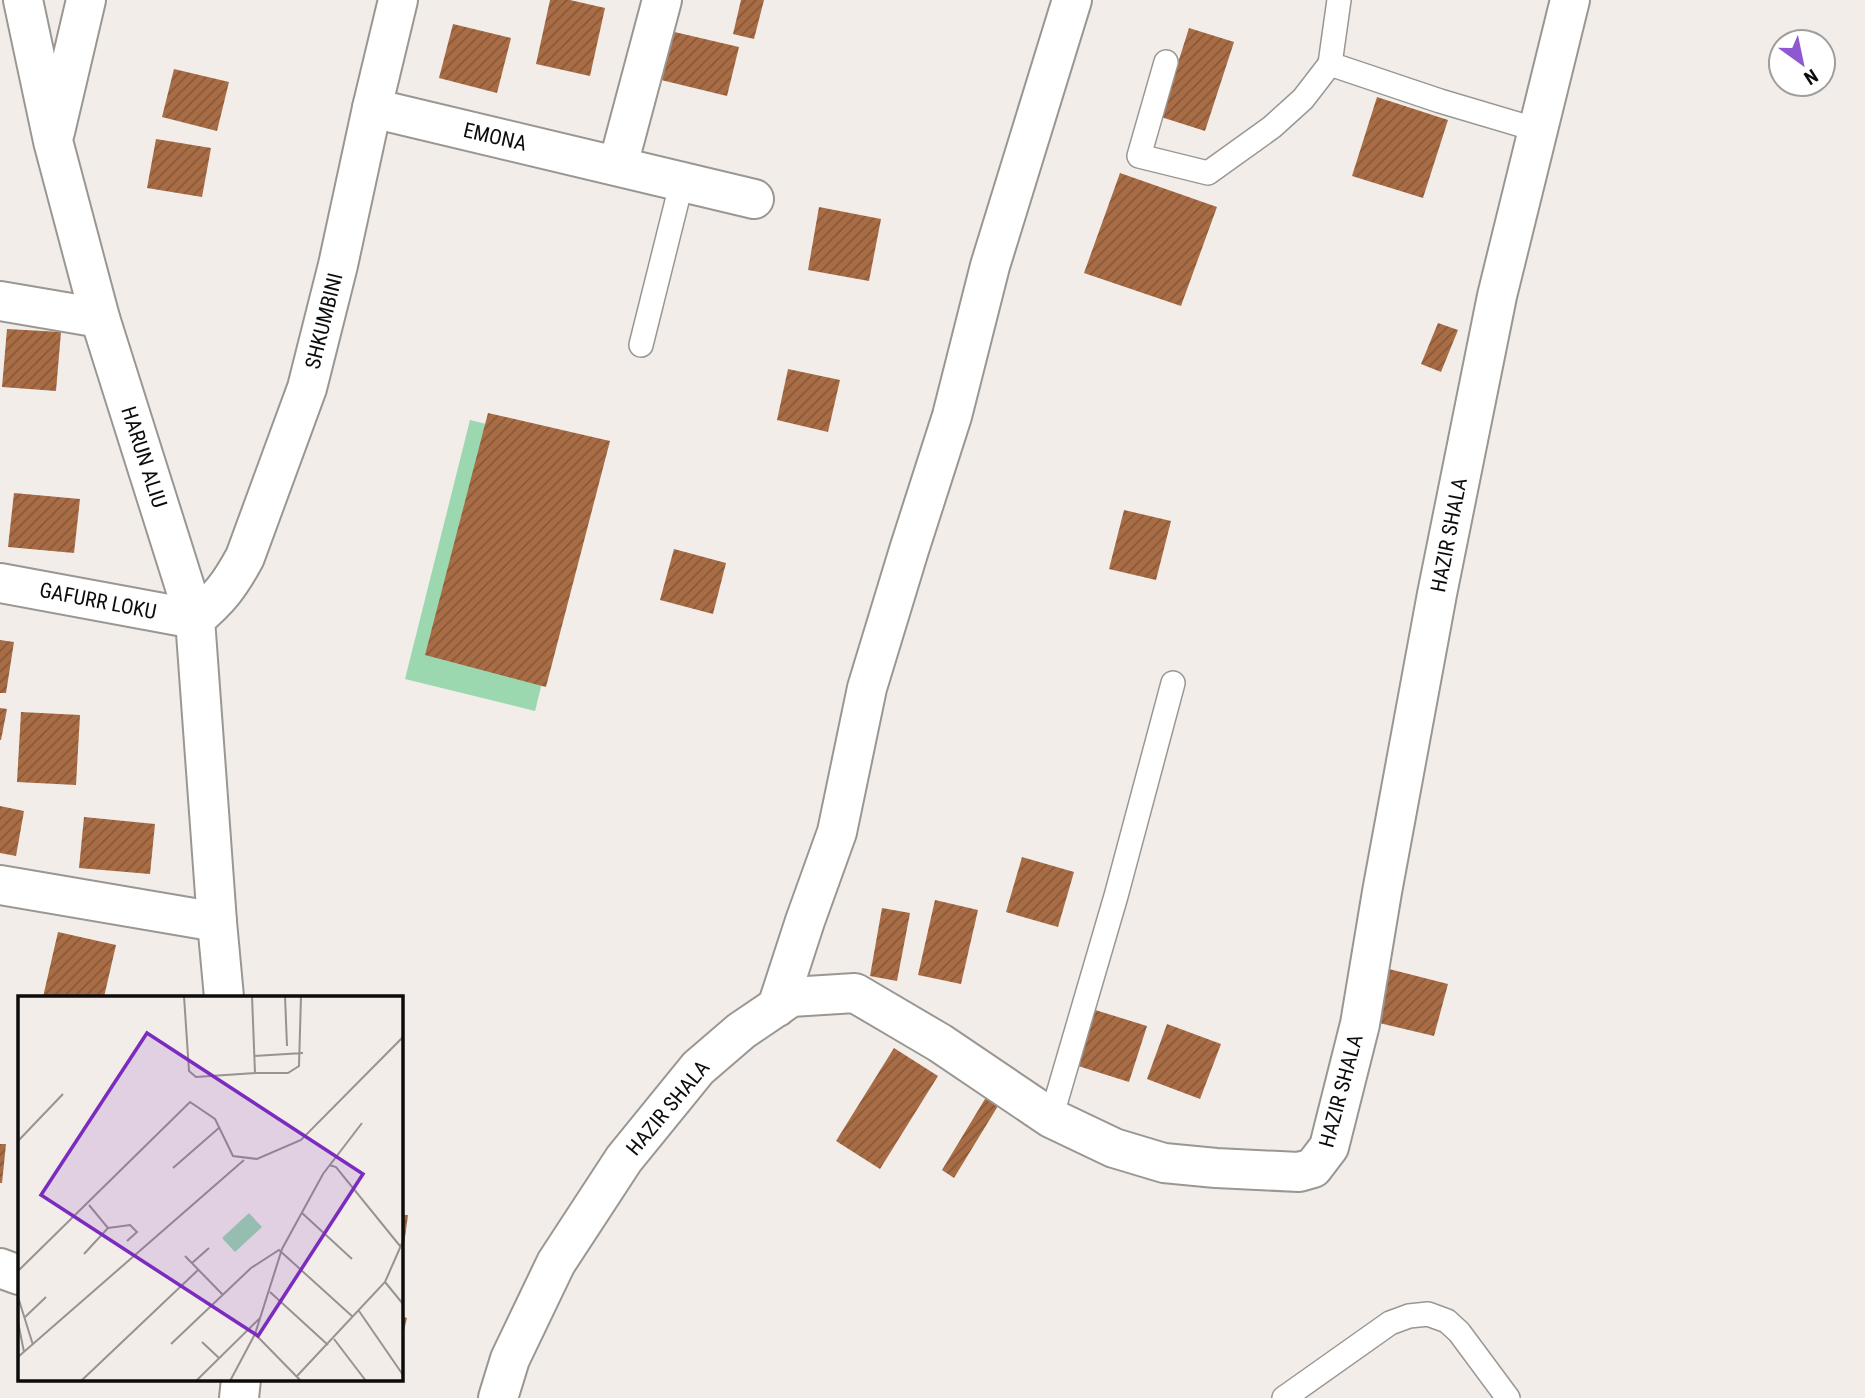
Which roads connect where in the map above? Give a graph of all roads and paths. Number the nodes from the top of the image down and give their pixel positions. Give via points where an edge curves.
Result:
1 (86, 0) edge
2 (398, 0) edge
3 (662, 0) edge
4 (1072, 0) edge
5 (1339, 0) edge
6 (1570, 0) edge
7 (16, 2) edge
8 (1166, 62) dead end
9 (1330, 64) junction
10 (372, 108) junction
11 (1538, 130) junction
12 (53, 141) junction
13 (618, 165) junction
14 (682, 181) junction
15 (754, 199) dead end
16 (0, 301) edge
17 (100, 317) junction
18 (641, 345) dead end
19 (0, 583) edge
20 (195, 619) junction
21 (1173, 684) dead end
22 (0, 885) edge
23 (216, 922) junction
24 (224, 996) edge
25 (777, 1007) junction
26 (1051, 1118) junction
27 (0, 1268) edge
28 (18, 1275) edge
29 (241, 1380) edge
30 (239, 1398) edge
31 (498, 1398) edge
32 (1284, 1398) edge
33 (1508, 1398) edge

1 - 12 street
2 - 10 street, SHKUMBINI
3 - 13 street
4 - 25 street via 990,266 952,416 867,688 837,832
5 - 9 lane
6 - 11 street, HAZIR SHALA
7 - 12 street, HARUN ALIU
8 - 9 lane via 1139,156 1208,173 1272,127 1303,99
9 - 11 lane
10 - 13 street, EMONA
10 - 20 street, SHKUMBINI via 307,388 245,557 231,584
11 - 26 street, HAZIR SHALA via 1497,296 1432,621 1360,1024 1329,1147 1313,1168 1299,1172 1164,1163 1114,1148
12 - 17 street, HARUN ALIU
13 - 14 street, EMONA
14 - 15 street, EMONA
14 - 18 lane
16 - 17 street
17 - 20 street, HARUN ALIU
19 - 20 street, GAFURR LOKU
20 - 23 street, HARUN ALIU
21 - 26 lane
22 - 23 street
23 - 24 street, HARUN ALIU
25 - 26 street, HAZIR SHALA via 791,998 855,993 940,1043
25 - 31 street, HAZIR SHALA via 698,1068 624,1159 556,1263 510,1359
27 - 28 street
29 - 30 street
32 - 33 lane via 1390,1323 1428,1314 1459,1332

